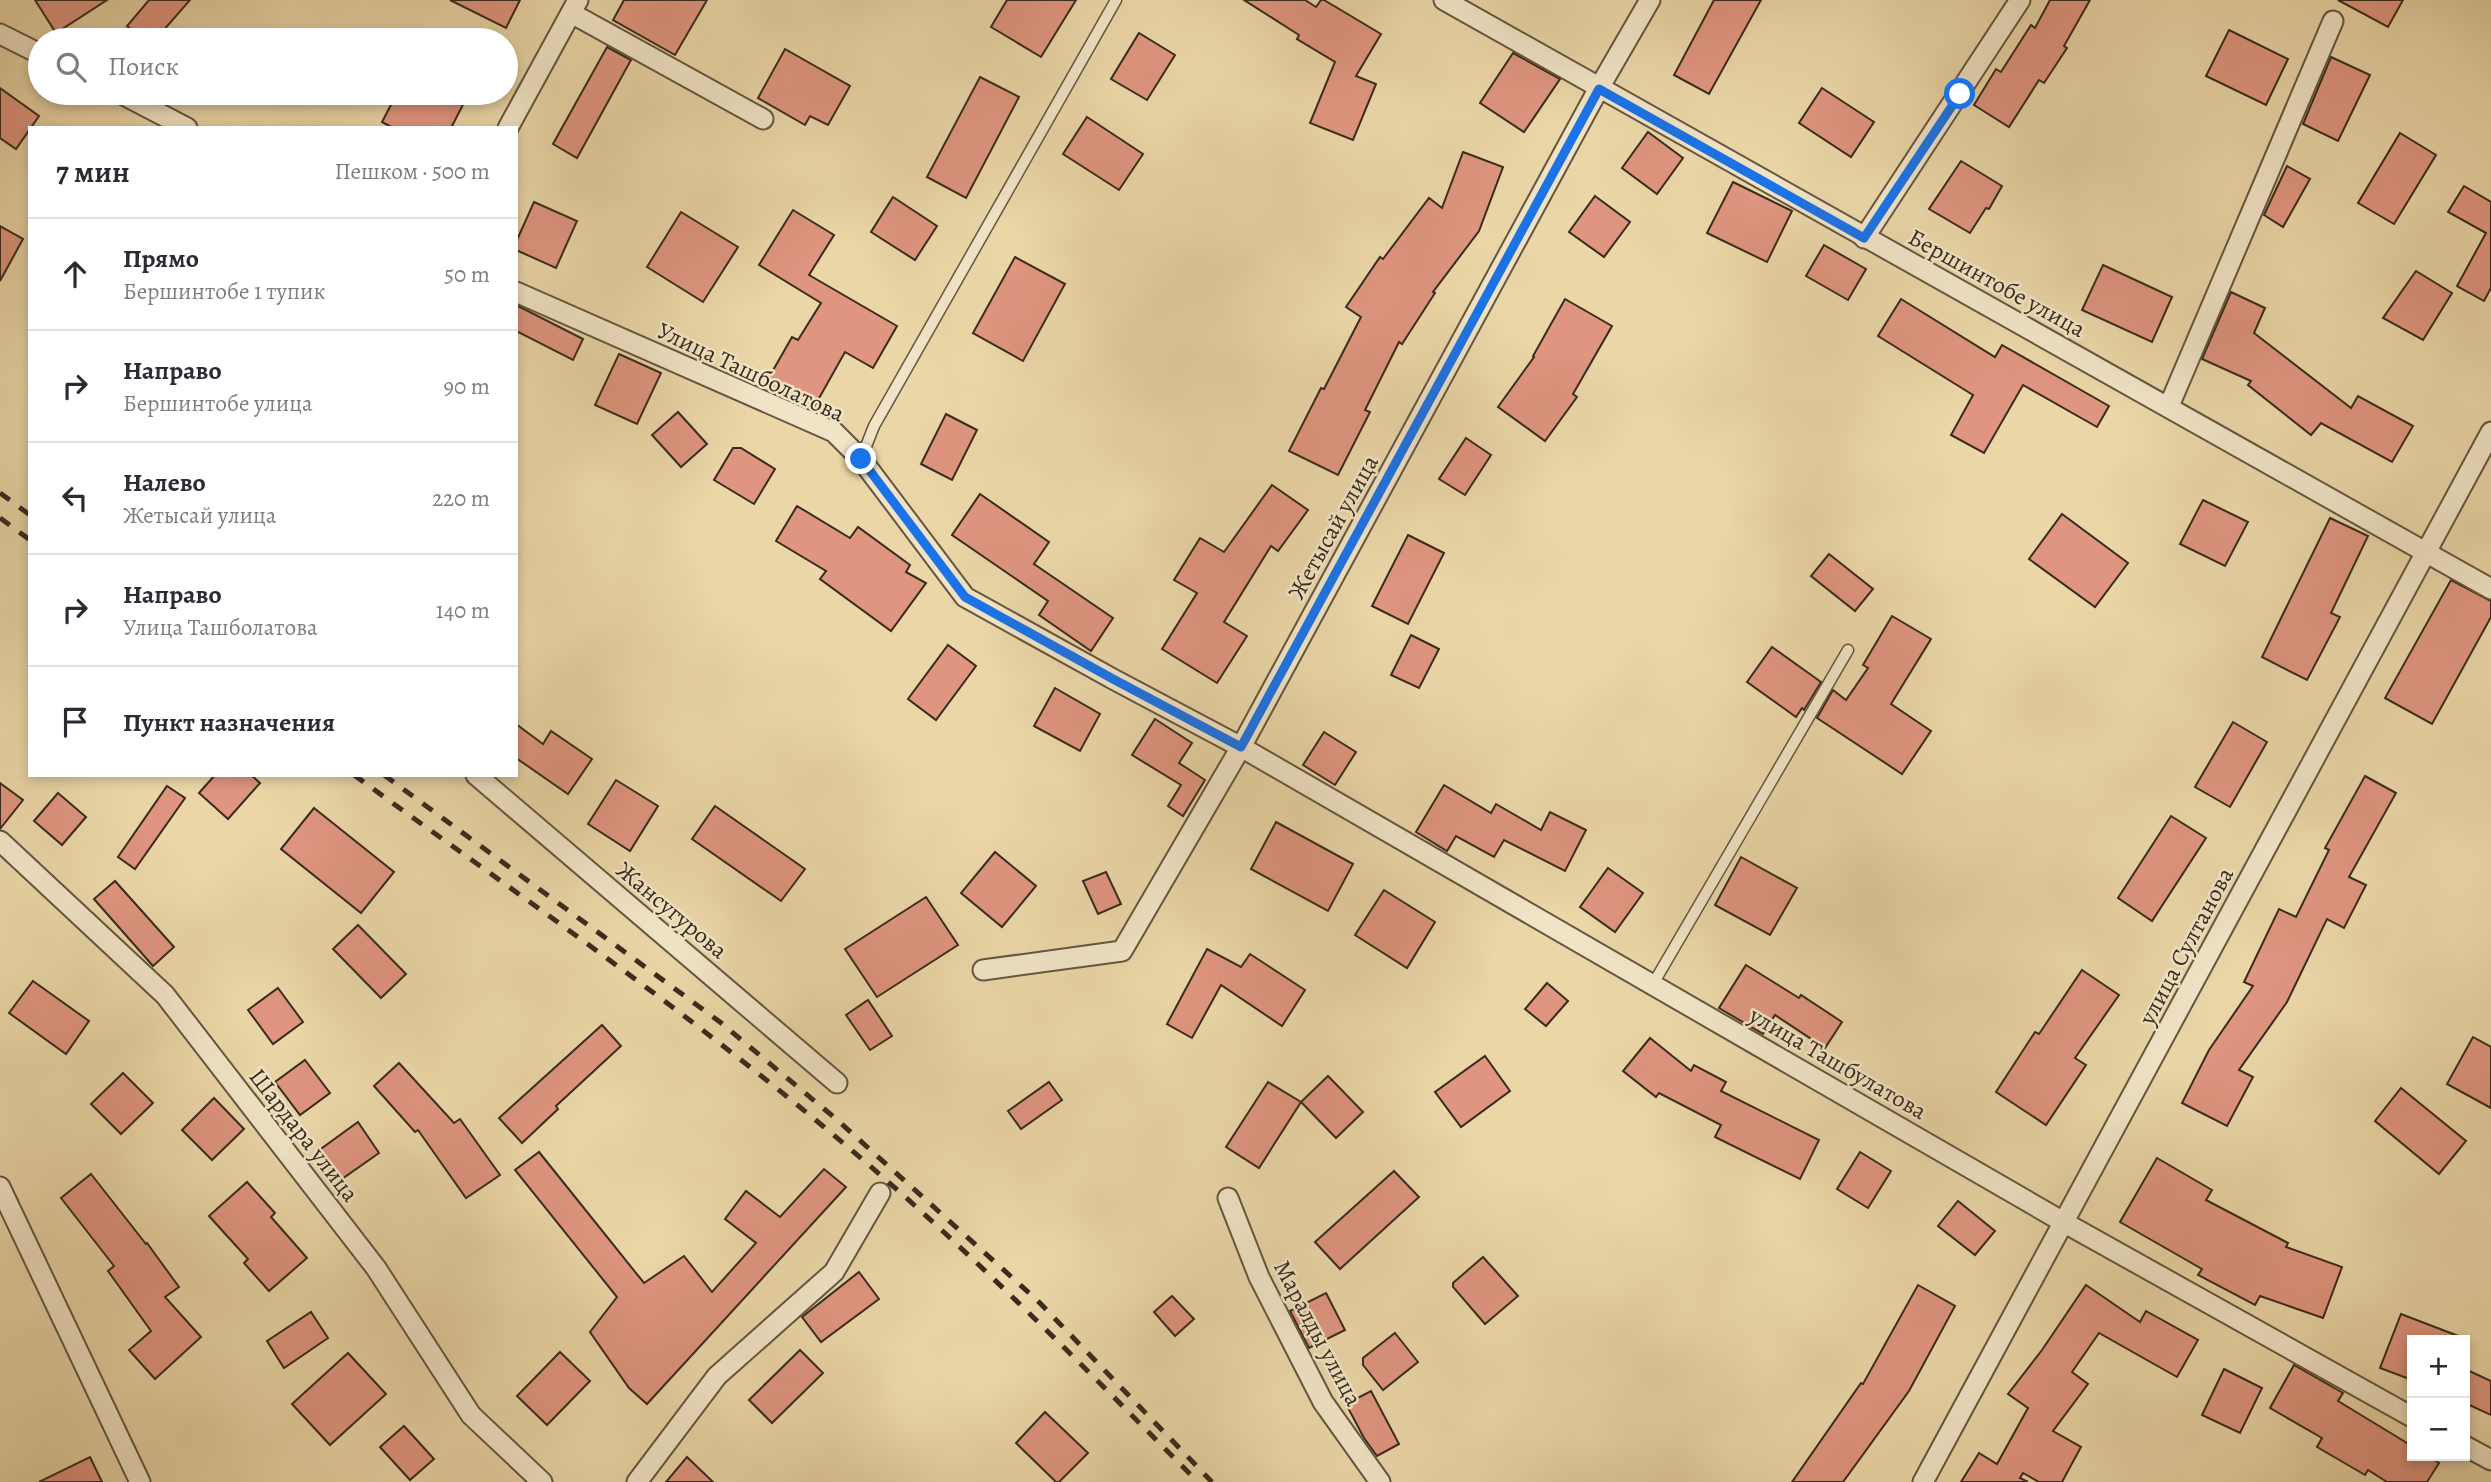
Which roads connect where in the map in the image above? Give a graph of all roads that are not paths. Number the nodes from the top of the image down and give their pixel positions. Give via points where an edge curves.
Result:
1 (1116, 0) edge
2 (1444, 0) edge
3 (1650, 0) edge
4 (2020, 0) edge
5 (574, 6) edge
6 (2333, 21) dead end
7 (0, 34) edge
8 (28, 48) edge
9 (1599, 89) junction
10 (143, 105) edge
11 (763, 119) dead end
12 (183, 126) edge
13 (509, 126) edge
14 (1864, 238) junction
15 (518, 293) edge
16 (2169, 406) junction
17 (2491, 432) edge
18 (861, 459) junction
19 (2426, 551) junction
20 (2491, 589) edge
21 (1848, 650) dead end
22 (1241, 747) junction
23 (478, 777) edge
24 (0, 841) edge
25 (983, 970) dead end
26 (1653, 984) junction
27 (837, 1083) dead end
28 (0, 1187) edge
29 (880, 1193) dead end
30 (1228, 1198) dead end
31 (2065, 1223) junction
32 (2407, 1414) edge
33 (2470, 1449) edge
34 (2491, 1460) edge
35 (140, 1482) edge
36 (542, 1482) edge
37 (637, 1482) edge
38 (1380, 1482) edge
39 (1923, 1482) edge

1 - 18 lane via 874,426
2 - 9 street, Бершинтобе улица
3 - 9 street, Жетысай улица
4 - 14 street
5 - 11 street
5 - 13 street
6 - 16 street
7 - 8 street
9 - 14 street, Бершинтобе улица
9 - 22 street, Жетысай улица
10 - 12 street
14 - 16 street, Бершинтобе улица
15 - 18 street, Улица Ташболатова via 834,432
16 - 19 street, Бершинтобе улица
17 - 19 street, улица Султанова
18 - 22 street, Улица Ташболатова via 965,597
19 - 20 street, Бершинтобе улица
19 - 31 street, улица Султанова
21 - 26 lane
22 - 25 street, Жетысай улица via 1122,950
22 - 26 street, улица Ташбулатова
23 - 27 street, Жансугурова
24 - 36 street, Шардара улица via 165,995 376,1268 471,1415
26 - 31 street, улица Ташбулатова
28 - 35 street
29 - 37 street via 834,1272 717,1376
30 - 38 street, Маралды улица via 1259,1277 1323,1402
31 - 32 street, улица Ташбулатова
31 - 39 street, улица Султанова
33 - 34 street

